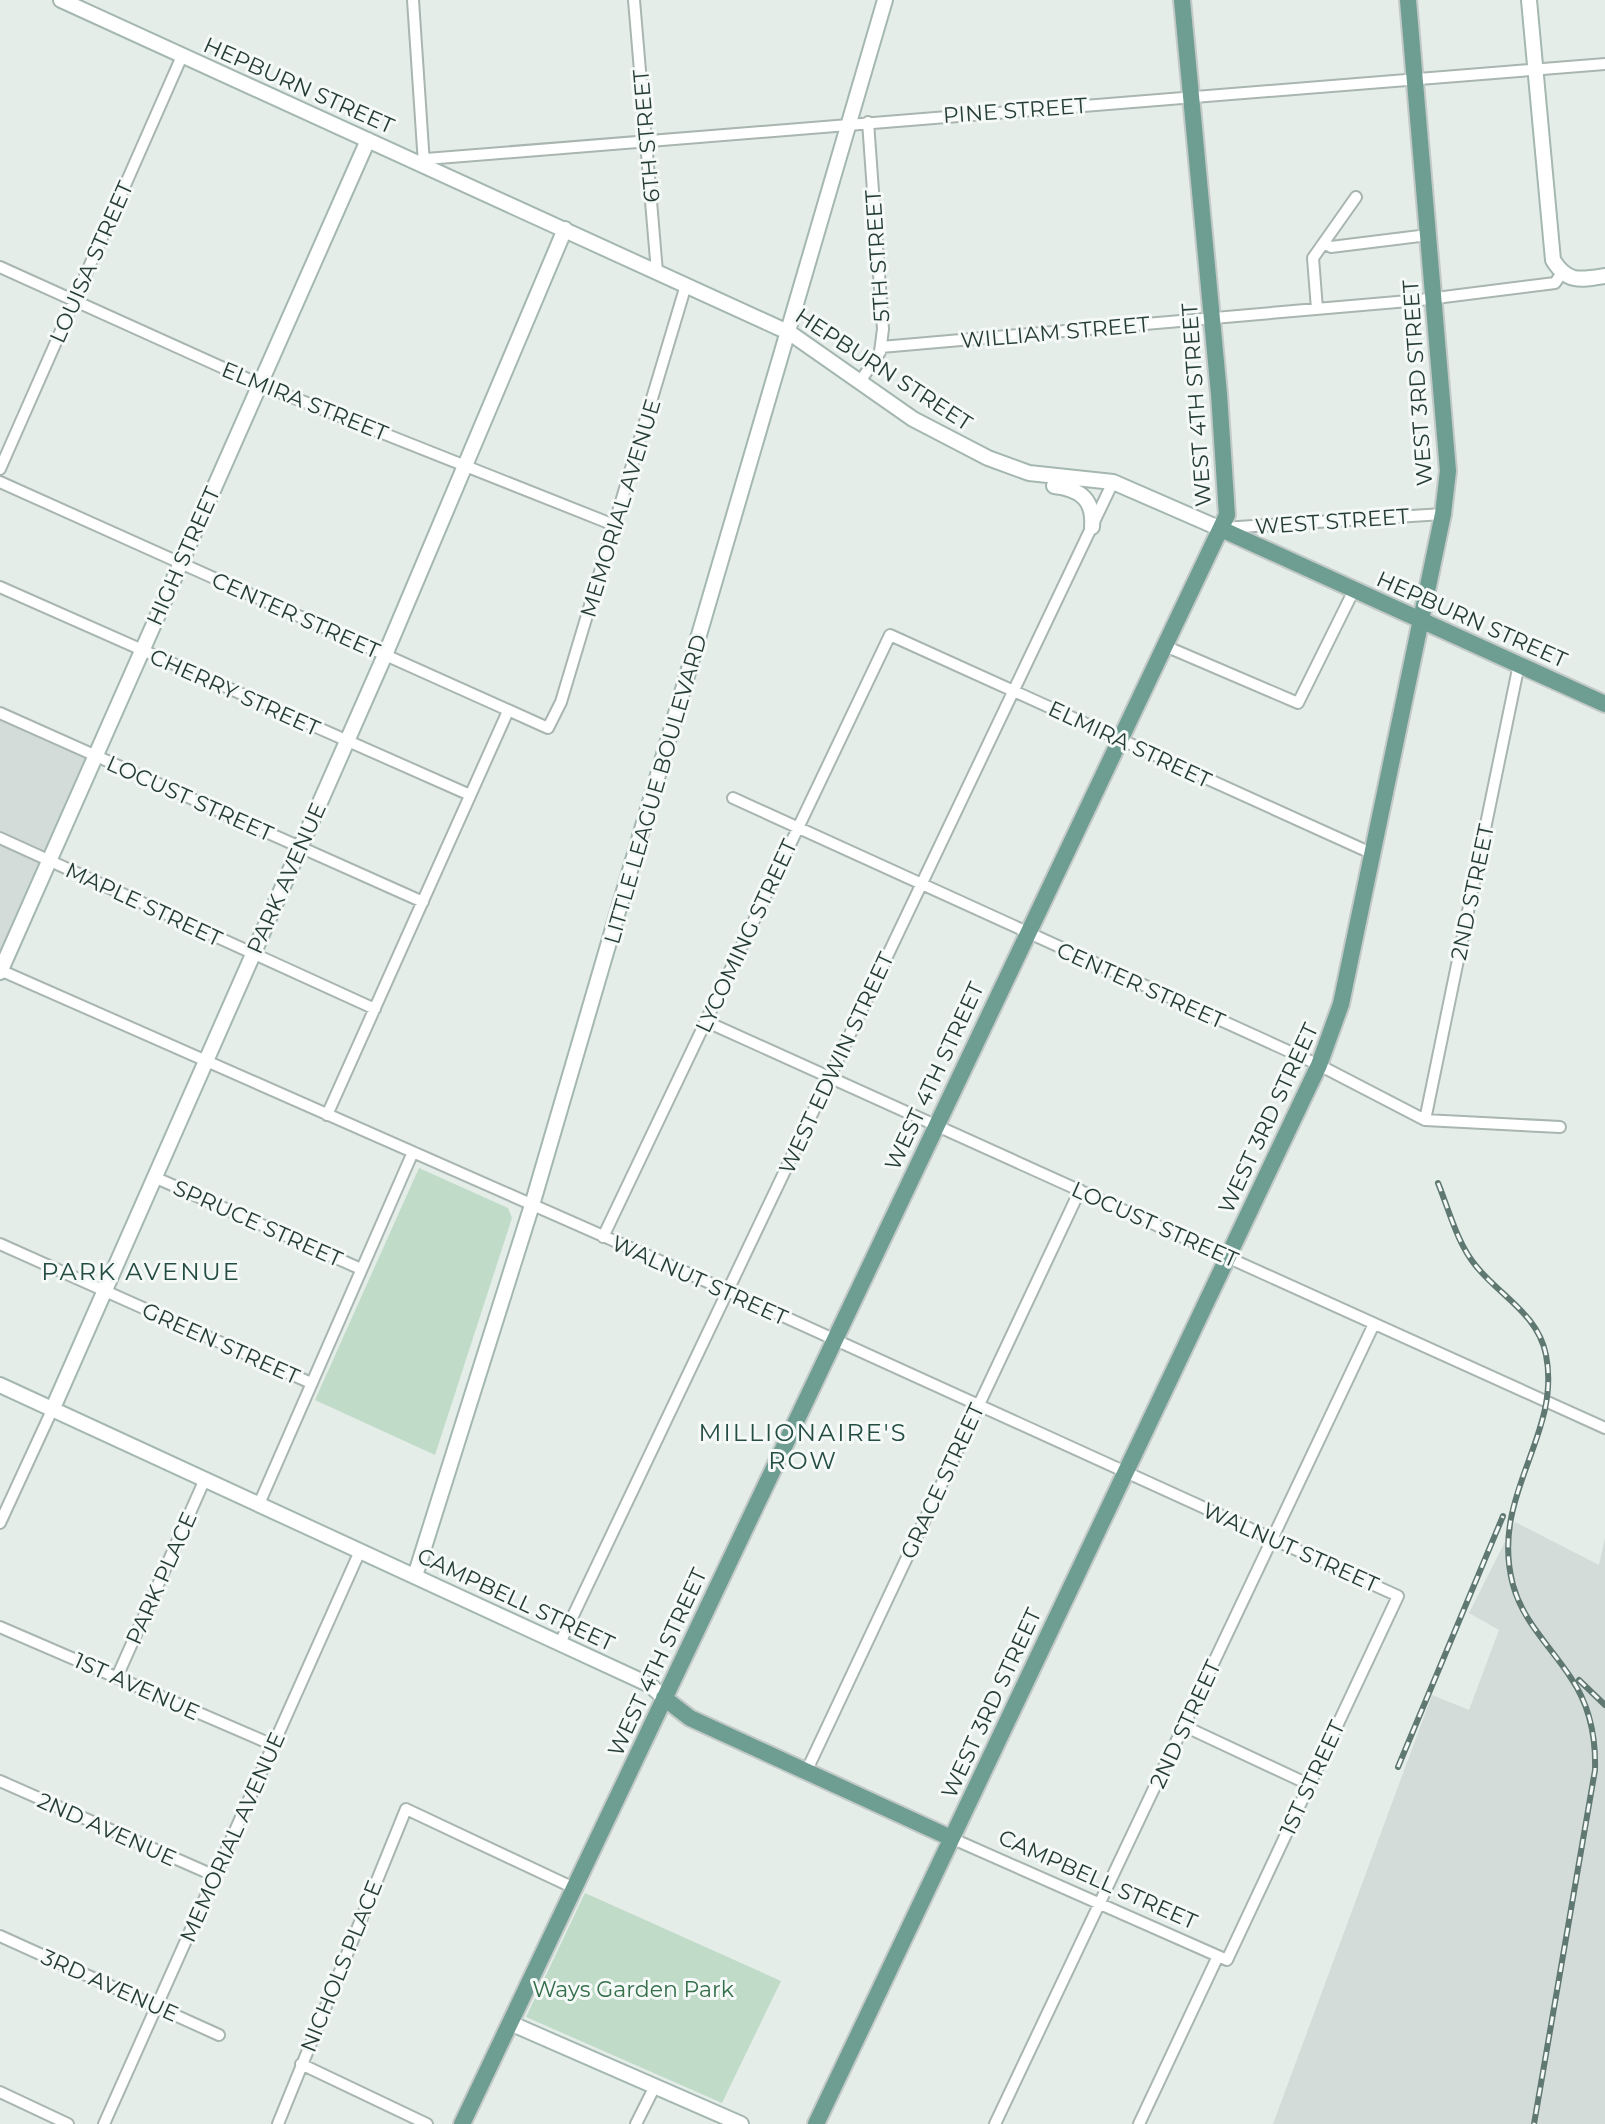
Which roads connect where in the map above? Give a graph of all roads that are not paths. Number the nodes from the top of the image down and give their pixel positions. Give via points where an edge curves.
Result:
1 (61, 0) edge
2 (413, 0) edge
3 (634, 0) edge
4 (885, 0) edge
5 (1182, 0) edge
6 (1408, 0) edge
7 (1529, 0) edge
8 (182, 56) junction
9 (1605, 64) edge
10 (1536, 69) junction
11 (1415, 79) junction
12 (1190, 97) junction
13 (868, 122) junction
14 (850, 124) junction
15 (368, 140) junction
16 (646, 141) junction
17 (425, 162) junction
18 (1356, 197) dead end
19 (565, 229) junction
20 (1428, 235) junction
21 (1324, 243) junction
22 (0, 267) edge
23 (657, 272) junction
24 (1561, 274) junction
25 (1605, 276) edge
26 (686, 285) junction
27 (1435, 297) junction
28 (74, 300) junction
29 (1317, 309) junction
30 (1212, 318) junction
31 (790, 333) junction
32 (881, 347) junction
33 (859, 383) junction
34 (259, 384) junction
35 (465, 466) junction
36 (0, 469) edge
37 (1029, 473) junction
38 (0, 482) edge
39 (1113, 482) junction
40 (1443, 514) junction
41 (614, 525) junction
42 (1092, 527) junction
43 (1221, 529) junction
44 (180, 563) junction
45 (0, 587) edge
46 (1354, 590) junction
47 (1420, 620) junction
48 (890, 635) joint
49 (1165, 646) junction
50 (141, 650) junction
51 (385, 655) junction
52 (1519, 664) junction
53 (1013, 691) junction
54 (1605, 704) edge
55 (508, 711) junction
56 (0, 713) edge
57 (548, 728) joint
58 (1120, 739) junction
59 (347, 742) junction
60 (94, 755) junction
61 (470, 795) junction
62 (733, 798) dead end
63 (797, 828) junction
64 (0, 838) edge
65 (300, 847) junction
66 (1371, 853) junction
67 (48, 860) junction
68 (921, 885) junction
69 (423, 902) junction
70 (1026, 933) junction
71 (253, 954) junction
72 (0, 971) edge
73 (375, 1009) junction
74 (705, 1021) junction
75 (206, 1059) junction
76 (1319, 1065) junction
77 (830, 1077) junction
78 (327, 1115) junction
79 (1425, 1120) junction
80 (936, 1125) junction
81 (1560, 1127) dead end
82 (413, 1152) junction
83 (154, 1177) junction
84 (1080, 1190) junction
85 (532, 1205) junction
86 (603, 1237) junction
87 (0, 1244) edge
88 (1227, 1257) junction
89 (361, 1269) junction
90 (104, 1290) junction
91 (728, 1291) junction
92 (1374, 1324) junction
93 (833, 1340) junction
94 (311, 1383) junction
95 (0, 1385) edge
96 (978, 1406) junction
97 (53, 1408) junction
98 (1605, 1428) edge
99 (1126, 1471) junction
100 (205, 1479) junction
101 (259, 1504) junction
102 (0, 1523) edge
103 (1272, 1539) junction
104 (360, 1551) junction
105 (415, 1576) junction
106 (1398, 1596) joint
107 (0, 1627) edge
108 (560, 1643) junction
109 (117, 1677) junction
110 (664, 1698) junction
111 (1184, 1726) junction
112 (273, 1745) junction
113 (806, 1772) junction
114 (0, 1781) edge
115 (1308, 1784) junction
116 (951, 1838) junction
117 (215, 1876) junction
118 (574, 1888) junction
119 (1099, 1905) junction
120 (0, 1936) edge
121 (1222, 1958) junction
122 (158, 2006) junction
123 (510, 2023) junction
124 (219, 2035) dead end
125 (301, 2064) junction
126 (655, 2086) junction
127 (0, 2092) edge
128 (68, 2124) edge
129 (104, 2124) edge
130 (278, 2124) edge
131 (427, 2124) edge
132 (462, 2124) edge
133 (636, 2124) edge
134 (741, 2124) edge
135 (816, 2124) edge
136 (995, 2124) edge
137 (1139, 2124) edge

1 - 8 street, HEPBURN STREET
2 - 17 street
3 - 16 street, 6TH STREET
4 - 14 street, LITTLE LEAGUE BOULEVARD
5 - 12 main road, WEST 4TH STREET
6 - 11 main road, WEST 3RD STREET
7 - 10 street
8 - 15 street, HEPBURN STREET
8 - 28 street, LOUISA STREET
9 - 10 street, PINE STREET
10 - 11 street, PINE STREET
10 - 24 street via 1553,260
11 - 12 street, PINE STREET
11 - 20 main road, WEST 3RD STREET
12 - 13 street, PINE STREET
12 - 30 main road, WEST 4TH STREET
13 - 14 street, PINE STREET
13 - 32 street, 5TH STREET
14 - 16 street, PINE STREET
14 - 31 street, LITTLE LEAGUE BOULEVARD
15 - 17 street, HEPBURN STREET
15 - 34 street, HIGH STREET
16 - 17 street, PINE STREET
16 - 23 street, 6TH STREET
17 - 19 street, HEPBURN STREET
18 - 21 street
19 - 23 street, HEPBURN STREET
19 - 35 street, PARK AVENUE
20 - 21 street via 1331,247
20 - 27 main road, WEST 3RD STREET
21 - 29 street via 1313,258
22 - 28 street, ELMIRA STREET
23 - 26 street, HEPBURN STREET
24 - 25 street, WILLIAM STREET via 1580,280
24 - 27 street, WILLIAM STREET via 1555,283
26 - 31 street, HEPBURN STREET
26 - 41 street, MEMORIAL AVENUE
27 - 29 street, WILLIAM STREET
27 - 40 main road, WEST 3RD STREET via 1448,455
28 - 34 street, ELMIRA STREET
28 - 36 street, LOUISA STREET
29 - 30 street, WILLIAM STREET
30 - 32 street, WILLIAM STREET
30 - 43 main road, WEST 4TH STREET via 1227,500
31 - 33 street, HEPBURN STREET
31 - 85 street, LITTLE LEAGUE BOULEVARD
32 - 33 street, 5TH STREET
33 - 37 street, HEPBURN STREET via 968,449
34 - 35 street, ELMIRA STREET
34 - 44 street, HIGH STREET
35 - 41 street, ELMIRA STREET
35 - 51 street, PARK AVENUE
37 - 39 street, HEPBURN STREET
37 - 42 street via 1085,497
38 - 44 street, CENTER STREET
39 - 42 street, WEST EDWIN STREET
39 - 43 street, HEPBURN STREET
40 - 43 street, WEST STREET
40 - 47 main road, WEST 3RD STREET
41 - 57 street, MEMORIAL AVENUE via 561,702
42 - 53 street, WEST EDWIN STREET
43 - 46 main road, HEPBURN STREET
43 - 49 main road, WEST 4TH STREET
44 - 50 street, HIGH STREET
44 - 51 street, CENTER STREET
45 - 50 street, CHERRY STREET
46 - 47 main road, HEPBURN STREET
46 - 49 street via 1298,703
47 - 52 main road, HEPBURN STREET
47 - 66 main road, WEST 3RD STREET
48 - 53 street, ELMIRA STREET
48 - 63 street, LYCOMING STREET
49 - 58 main road, WEST 4TH STREET
50 - 59 street, CHERRY STREET
50 - 60 street, HIGH STREET
51 - 55 street, CENTER STREET
51 - 59 street, PARK AVENUE
52 - 54 main road, HEPBURN STREET
52 - 79 street, 2ND STREET
53 - 58 street, ELMIRA STREET
53 - 68 street, WEST EDWIN STREET
55 - 57 street, CENTER STREET
55 - 61 street
56 - 60 street, LOCUST STREET
58 - 66 street, ELMIRA STREET
58 - 70 main road, WEST 4TH STREET
59 - 61 street, CHERRY STREET
59 - 65 street, PARK AVENUE
60 - 65 street, LOCUST STREET
60 - 67 street, HIGH STREET
61 - 69 street
62 - 63 street, CENTER STREET
63 - 68 street, CENTER STREET
63 - 74 street, LYCOMING STREET
64 - 67 street, MAPLE STREET
65 - 69 street, LOCUST STREET
65 - 71 street, PARK AVENUE
66 - 76 main road, WEST 3RD STREET via 1341,1004
67 - 71 street, MAPLE STREET
67 - 72 street, HIGH STREET
68 - 70 street, CENTER STREET
68 - 77 street, WEST EDWIN STREET
69 - 73 street
70 - 76 street, CENTER STREET
70 - 80 main road, WEST 4TH STREET
71 - 73 street, MAPLE STREET
71 - 75 street, PARK AVENUE
72 - 75 street, WALNUT STREET
73 - 78 street
74 - 77 street, LOCUST STREET
74 - 86 street, LYCOMING STREET
75 - 78 street, WALNUT STREET
75 - 83 street, PARK AVENUE
76 - 79 street, CENTER STREET
76 - 88 main road, WEST 3RD STREET
77 - 80 street, LOCUST STREET
77 - 91 street, WEST EDWIN STREET
78 - 82 street, WALNUT STREET
79 - 81 street, CENTER STREET
80 - 84 street, LOCUST STREET
80 - 93 main road, WEST 4TH STREET
82 - 85 street, WALNUT STREET
82 - 89 street
83 - 89 street, SPRUCE STREET
83 - 90 street, PARK AVENUE
84 - 88 street, LOCUST STREET
84 - 96 street, GRACE STREET
85 - 86 street, WALNUT STREET
85 - 105 street, LITTLE LEAGUE BOULEVARD
86 - 91 street, WALNUT STREET
87 - 90 street, GREEN STREET
88 - 92 street, LOCUST STREET
88 - 99 main road, WEST 3RD STREET
89 - 94 street
90 - 94 street, GREEN STREET
90 - 97 street, PARK AVENUE
91 - 93 street, WALNUT STREET
91 - 108 street, WEST EDWIN STREET
92 - 98 street, LOCUST STREET
92 - 103 street, 2ND STREET
93 - 96 street, WALNUT STREET
93 - 110 main road, WEST 4TH STREET
94 - 101 street
95 - 97 street, CAMPBELL STREET
96 - 99 street, WALNUT STREET
96 - 113 street, GRACE STREET
97 - 100 street, CAMPBELL STREET
97 - 102 street, PARK AVENUE
99 - 103 street, WALNUT STREET
99 - 116 main road, WEST 3RD STREET
100 - 101 street, CAMPBELL STREET
100 - 109 street, PARK PLACE
101 - 104 street, CAMPBELL STREET
103 - 106 street, WALNUT STREET
103 - 111 street, 2ND STREET
104 - 105 street, CAMPBELL STREET
104 - 112 street, MEMORIAL AVENUE
105 - 108 street, CAMPBELL STREET
106 - 115 street, 1ST STREET
107 - 109 street, 1ST AVENUE
108 - 110 street, CAMPBELL STREET via 650,1685
109 - 112 street, 1ST AVENUE
110 - 113 main road, CAMPBELL STREET via 690,1718
110 - 118 main road, WEST 4TH STREET
111 - 115 street
111 - 119 street, 2ND STREET
112 - 117 street, MEMORIAL AVENUE
113 - 116 main road, CAMPBELL STREET
114 - 117 street, 2ND AVENUE
115 - 121 street, 1ST STREET
116 - 119 street, CAMPBELL STREET
116 - 135 main road, WEST 3RD STREET
117 - 122 street, MEMORIAL AVENUE
118 - 123 main road, WEST 4TH STREET
118 - 125 street, NICHOLS PLACE via 406,1809
119 - 121 street, CAMPBELL STREET
119 - 136 street, 2ND STREET
120 - 122 street, 3RD AVENUE
121 - 137 street, 1ST STREET
122 - 124 street, 3RD AVENUE
122 - 129 street, MEMORIAL AVENUE
123 - 126 street
123 - 132 main road, WEST 4TH STREET
125 - 130 street, NICHOLS PLACE
125 - 131 street
126 - 133 street
126 - 134 street
127 - 128 street

